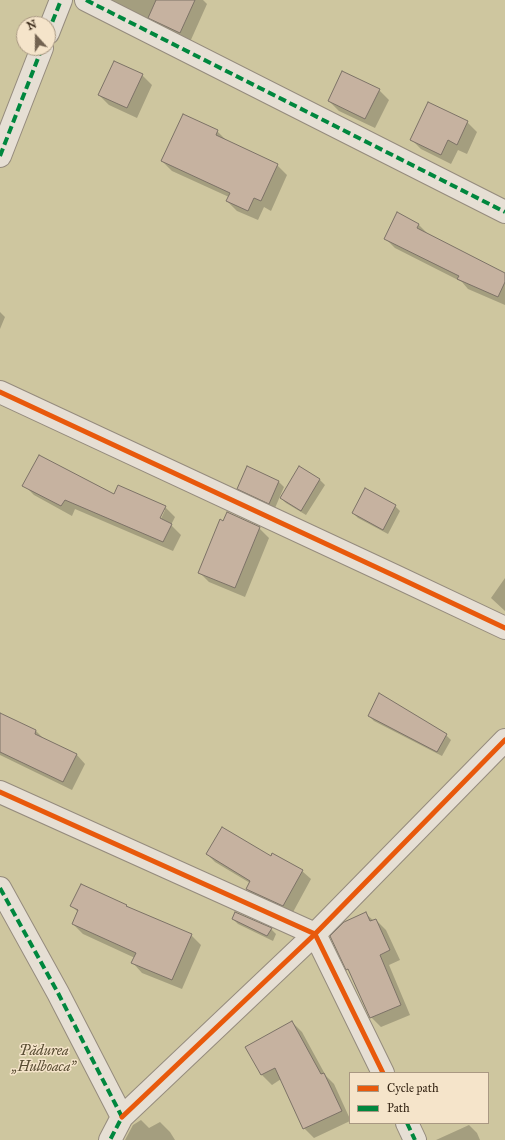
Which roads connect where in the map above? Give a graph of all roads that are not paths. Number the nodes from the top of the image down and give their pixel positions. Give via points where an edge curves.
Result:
1 (61, 0) edge
2 (86, 0) edge
3 (55, 16) edge
4 (39, 56) edge
5 (0, 156) edge
6 (505, 212) edge
7 (0, 392) edge
8 (505, 628) edge
9 (505, 740) edge
10 (0, 792) edge
11 (0, 888) edge
12 (315, 934) junction
13 (383, 1072) edge
14 (122, 1117) junction
15 (407, 1124) edge
16 (110, 1140) edge
17 (415, 1140) edge

1 - 3 street
2 - 6 street
4 - 5 street
7 - 8 street
9 - 12 street
10 - 12 street
11 - 14 street
12 - 13 street
12 - 14 street
14 - 16 street
15 - 17 street

